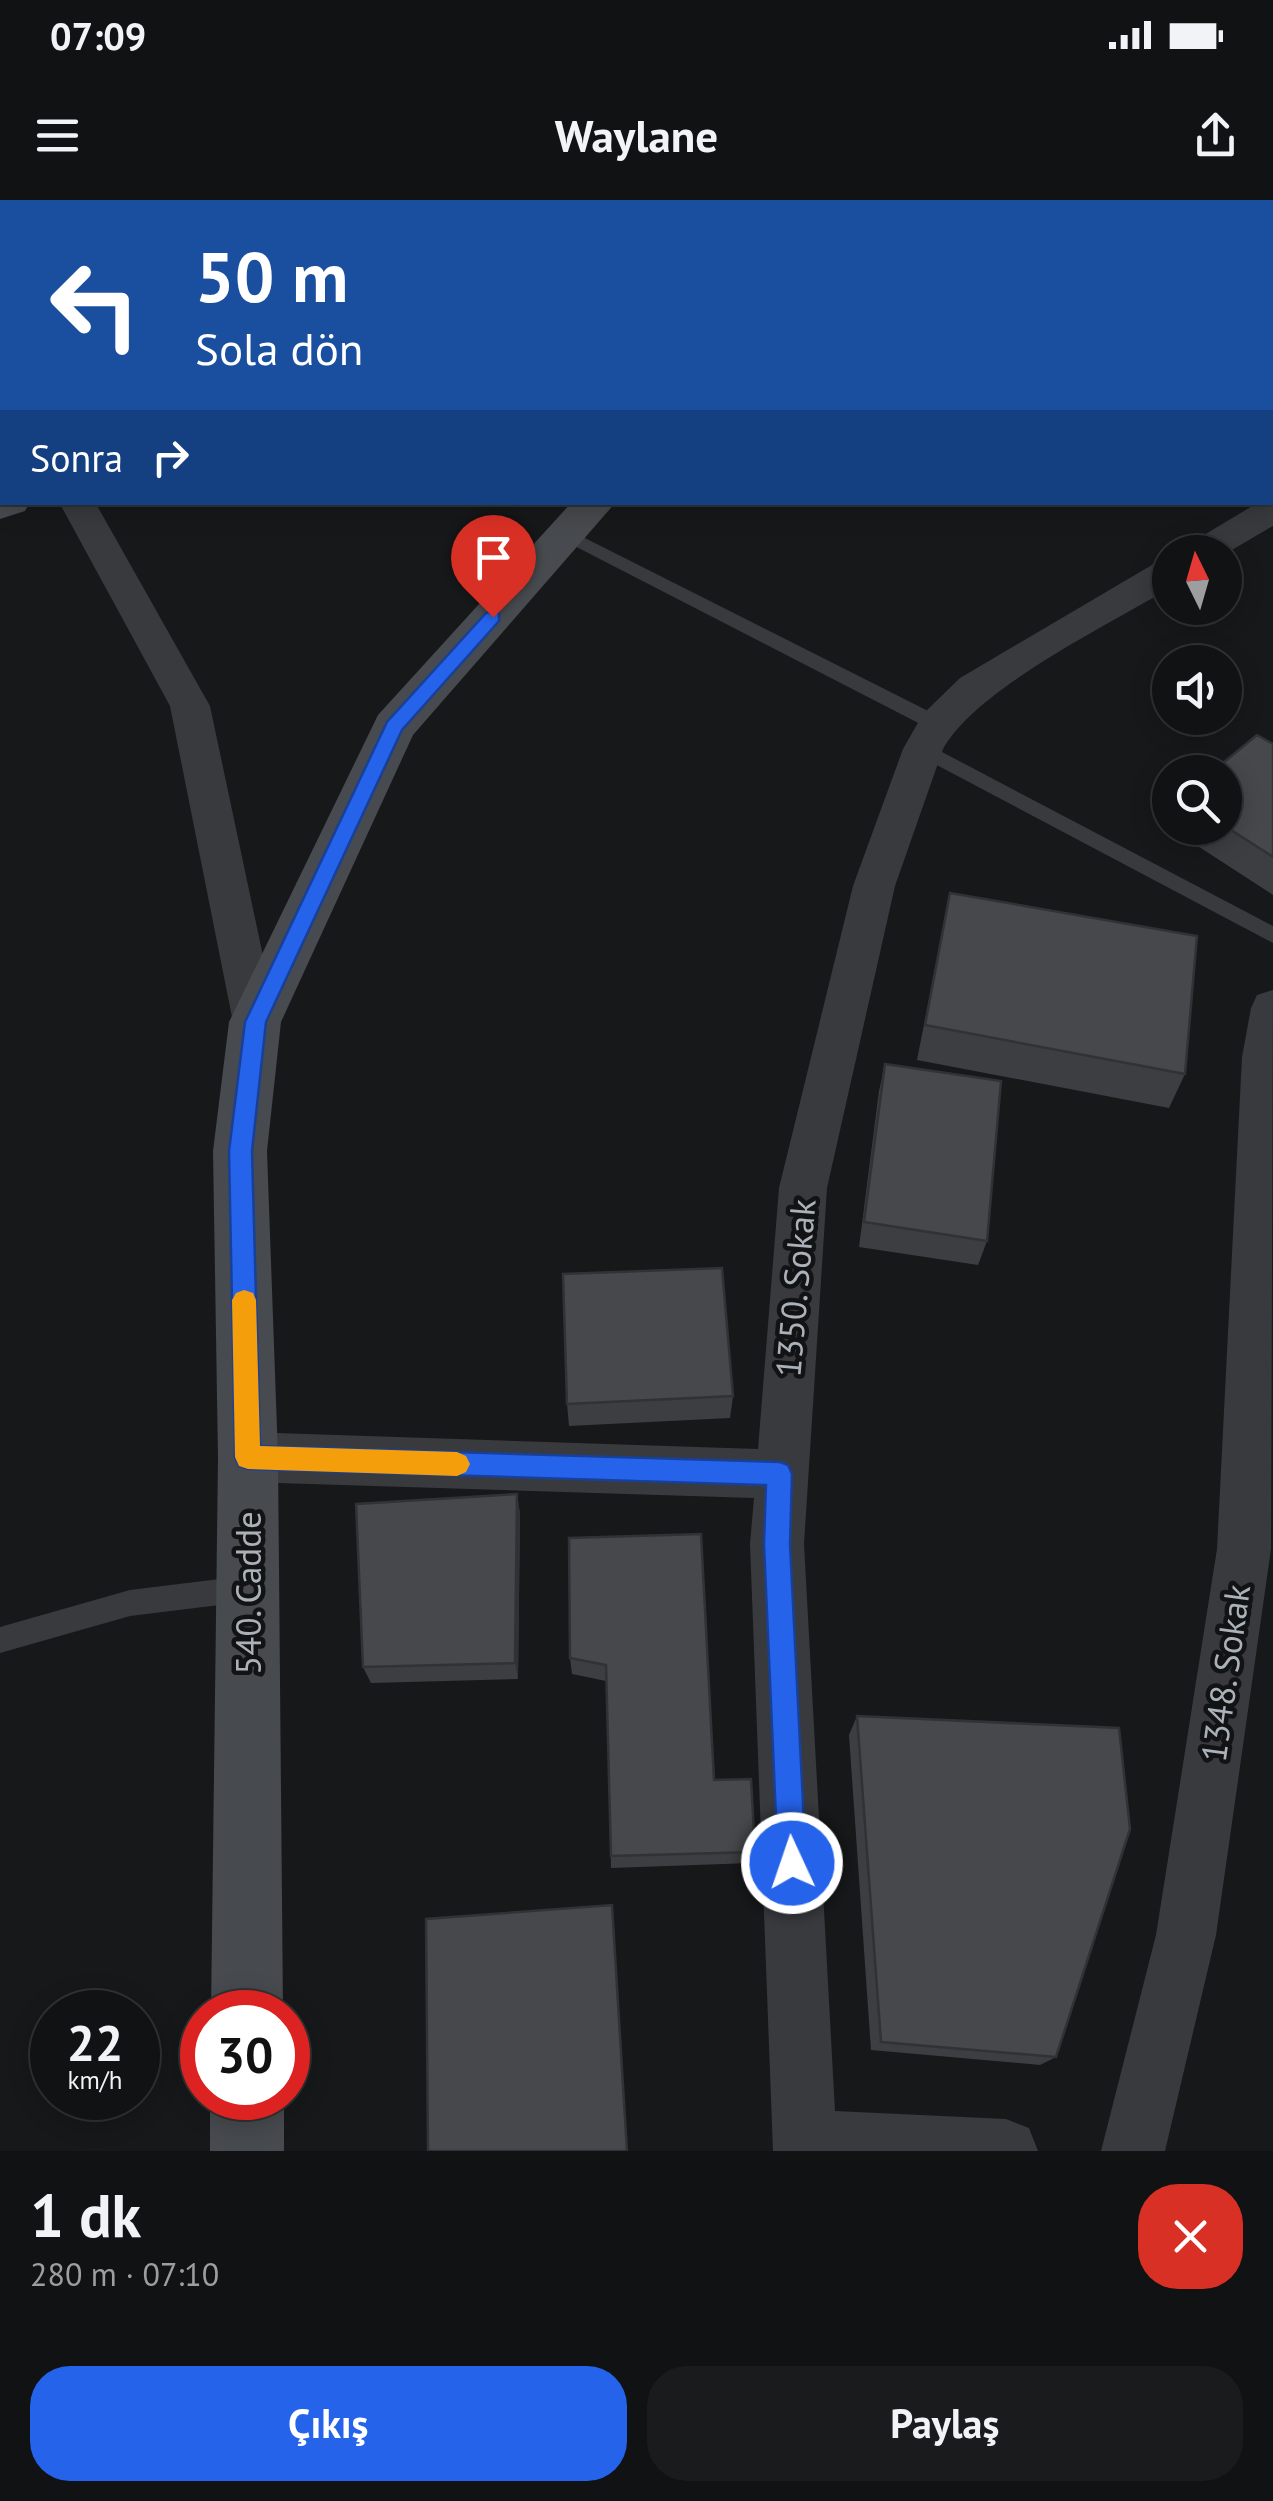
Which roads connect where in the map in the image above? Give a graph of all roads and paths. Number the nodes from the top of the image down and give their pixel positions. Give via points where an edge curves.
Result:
1 (79, 505) edge
2 (1273, 510) edge
3 (581, 519) edge
4 (1231, 535) edge
5 (1152, 583) edge
6 (930, 736) junction
7 (1273, 934) edge
8 (1273, 1008) edge
9 (255, 1022) junction
10 (248, 1457) junction
11 (780, 1474) junction
12 (1258, 1555) edge
13 (248, 1589) junction
14 (0, 1640) edge
15 (248, 1990) edge
16 (248, 2120) edge
17 (805, 2147) edge
18 (248, 2151) edge
19 (1006, 2151) edge
20 (1133, 2151) edge

1 - 9 street via 190,706
2 - 4 street
3 - 6 lane
3 - 9 street, 540. Cadde via 394,726
5 - 6 street, 1350. Sokak via 974,688
6 - 7 lane
6 - 11 street, 1350. Sokak via 874,886 803,1188
8 - 12 street, 1348. Sokak via 1266,1058
9 - 10 street, 540. Cadde via 240,1151
10 - 11 street
10 - 13 street, 540. Cadde
11 - 17 street, 1350. Sokak via 777,1544
12 - 20 street, 1348. Sokak via 1186,1935
13 - 14 lane via 130,1603
13 - 15 street, 540. Cadde
16 - 18 street
17 - 19 street

